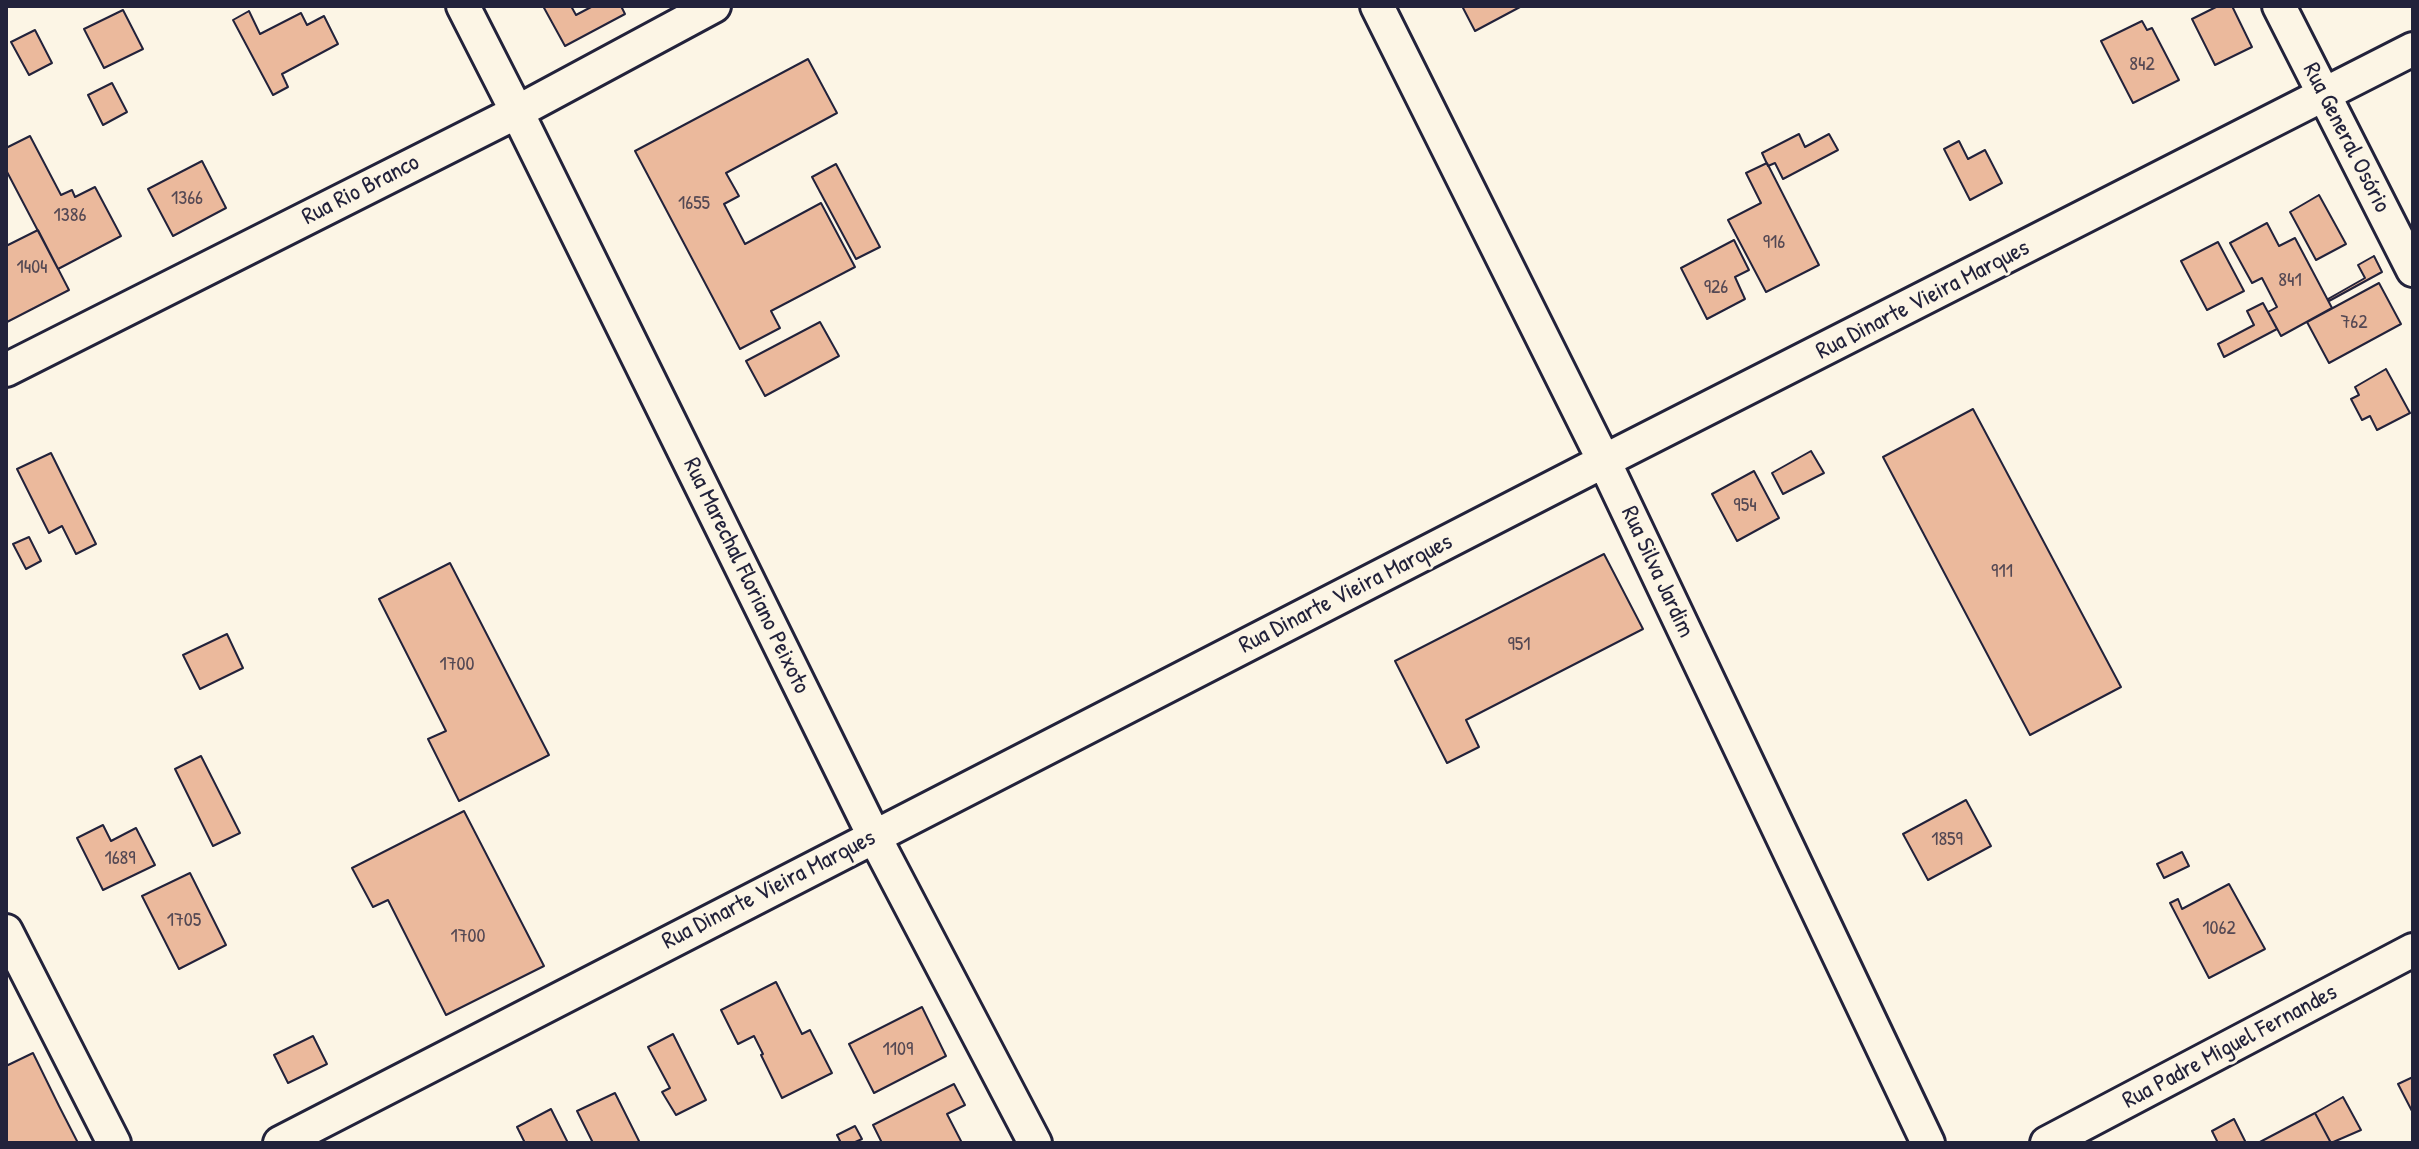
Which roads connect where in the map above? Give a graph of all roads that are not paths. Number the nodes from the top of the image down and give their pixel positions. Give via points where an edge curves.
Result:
1 (463, 6) edge
2 (714, 6) edge
3 (1377, 6) edge
4 (2279, 6) edge
5 (2413, 49) edge
6 (2324, 96) junction
7 (517, 112) junction
8 (2413, 270) edge
9 (6, 370) edge
10 (1604, 461) junction
11 (874, 836) junction
12 (6, 931) edge
13 (2413, 950) edge
14 (114, 1143) edge
15 (280, 1143) edge
16 (1035, 1143) edge
17 (1928, 1143) edge
18 (2047, 1143) edge

1 - 7 street, Rua Marechal Floriano Peixoto
2 - 7 street, Rua Rio Branco
3 - 10 street, Rua Silva Jardim
4 - 6 street, Rua General Osório
5 - 6 street, Rua Dinarte Vieira Marques
6 - 8 street, Rua General Osório
6 - 10 street, Rua Dinarte Vieira Marques
7 - 9 street, Rua Rio Branco
7 - 11 street, Rua Marechal Floriano Peixoto
10 - 11 street, Rua Dinarte Vieira Marques
10 - 17 street, Rua Silva Jardim
11 - 15 street, Rua Dinarte Vieira Marques
11 - 16 street, Rua Marechal Floriano Peixoto
12 - 14 street
13 - 18 street, Rua Padre Miguel Fernandes

